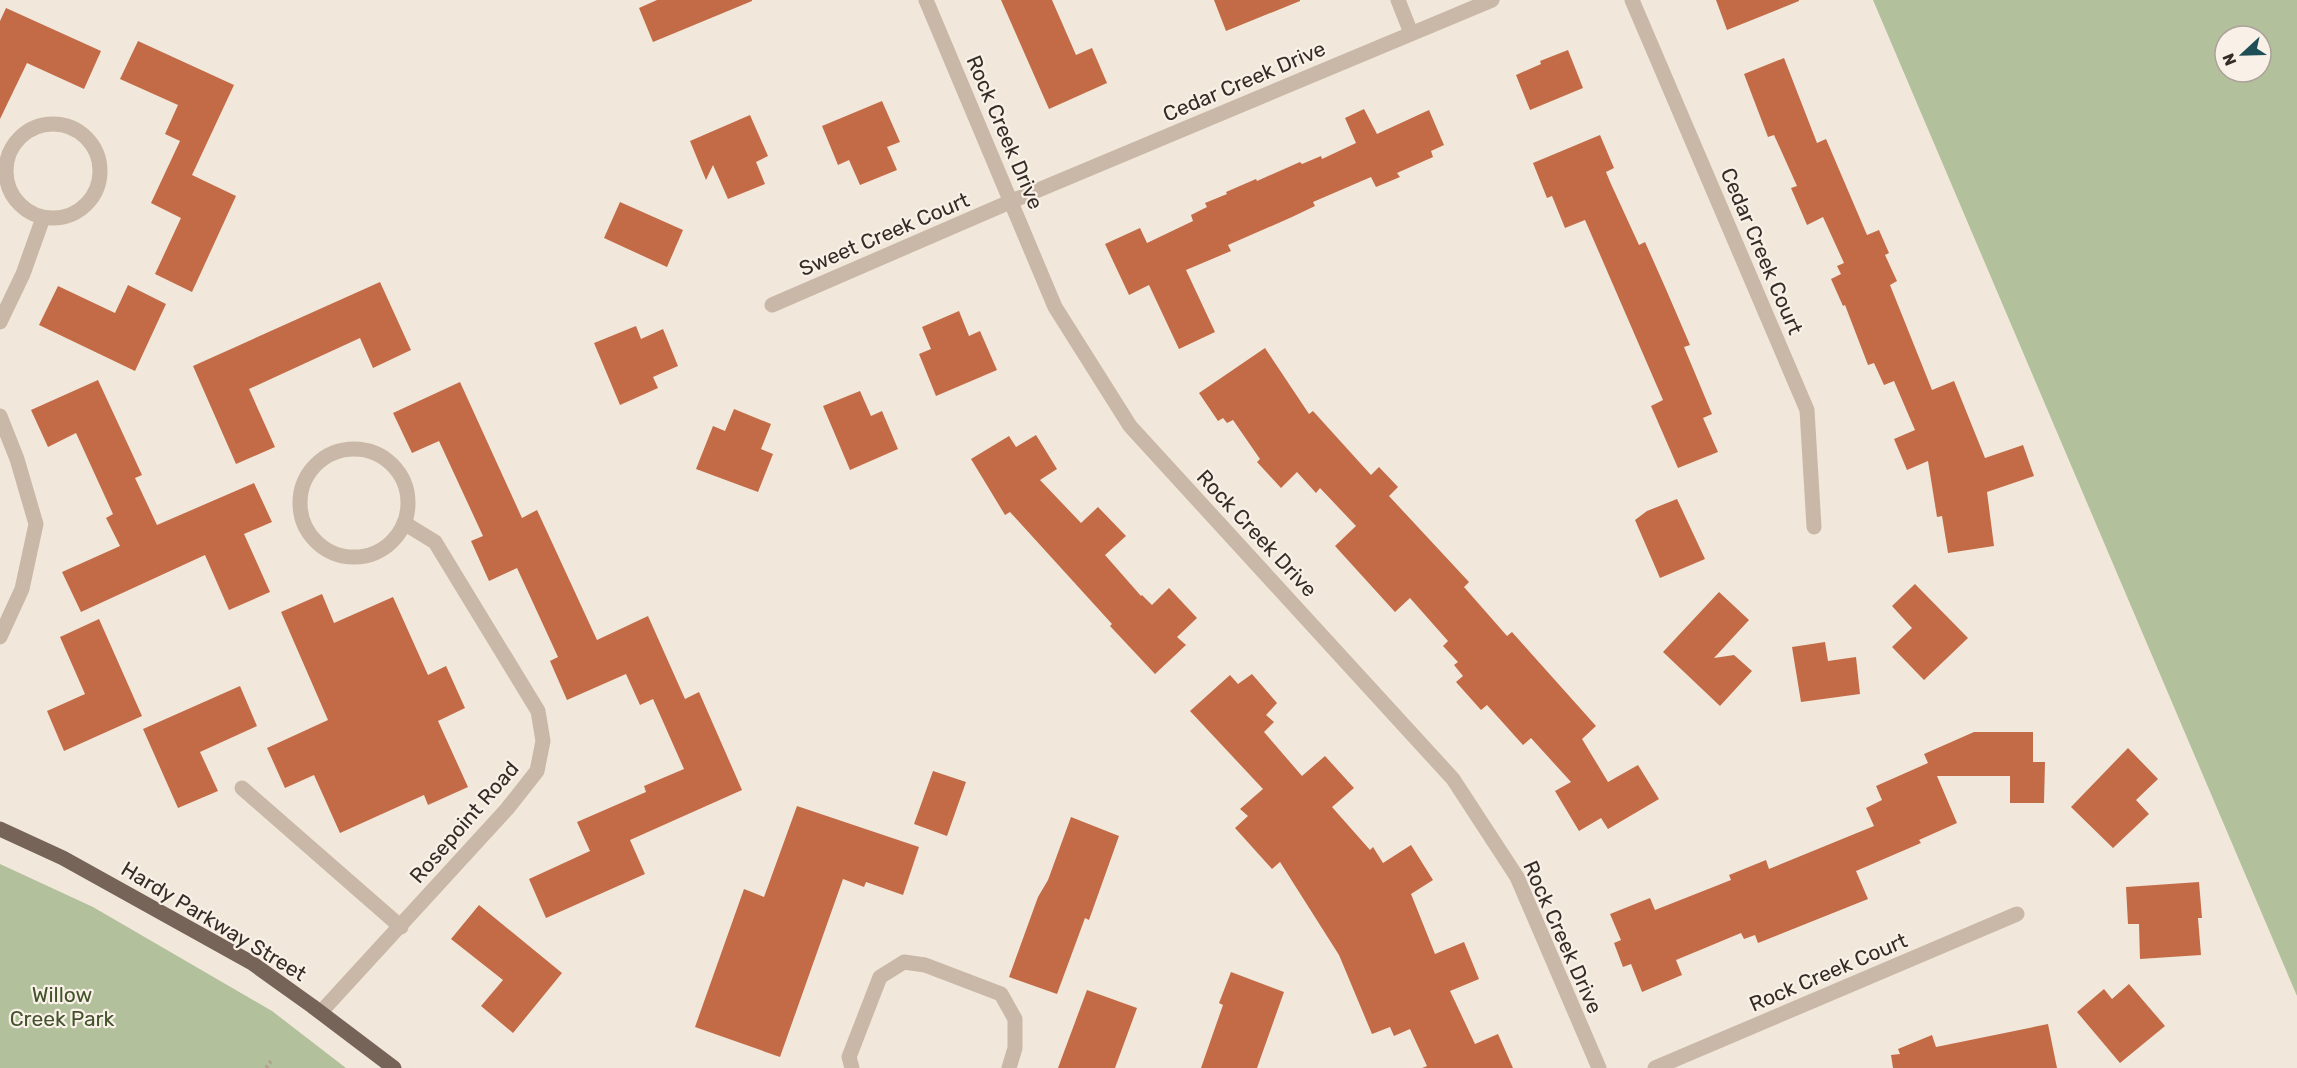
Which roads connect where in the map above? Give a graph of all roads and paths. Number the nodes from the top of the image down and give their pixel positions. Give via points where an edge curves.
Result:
1 (926, 0) edge
2 (1398, 0) edge
3 (1492, 0) edge
4 (1632, 0) edge
5 (1411, 33) junction
6 (1012, 201) junction
7 (43, 218) junction
8 (772, 305) dead end
9 (0, 322) edge
10 (0, 416) edge
11 (404, 523) junction
12 (1814, 527) dead end
13 (0, 637) edge
14 (242, 788) dead end
15 (0, 829) edge
16 (2017, 914) dead end
17 (401, 927) junction
18 (321, 1012) junction
19 (271, 1061) dead end
20 (266, 1068) edge
21 (394, 1068) edge
22 (852, 1068) edge
23 (1009, 1068) edge
24 (1599, 1068) edge
25 (1655, 1068) edge

1 - 6 street, Rock Creek Drive
2 - 5 street
3 - 5 street, Cedar Creek Drive
4 - 12 street, Cedar Creek Court via 1807,410
5 - 6 street, Cedar Creek Drive
6 - 8 street, Sweet Creek Court
6 - 24 street, Rock Creek Drive via 1055,307 1130,426 1453,779 1517,877
7 - 7 street via 16,201 5,172 14,142 26,131 56,123 85,135 100,162 100,178 95,193 80,210 59,218
7 - 9 street
10 - 13 street via 36,524 22,589
11 - 11 street via 381,550 364,557 346,557 330,552 305,527 299,509 300,492 318,461 334,452 369,451 398,471 406,488 408,506
11 - 17 street, Rosepoint Road via 435,542 538,711 543,741 537,771
14 - 17 street
15 - 18 main road, Hardy Parkway Street via 63,858 190,927 252,963
16 - 25 street, Rock Creek Court
17 - 18 street, Rosepoint Road
18 - 21 main road, Hardy Parkway Street
19 - 20 path
22 - 23 street via 849,1057 880,976 904,962 925,965 1000,994 1015,1018 1015,1048

